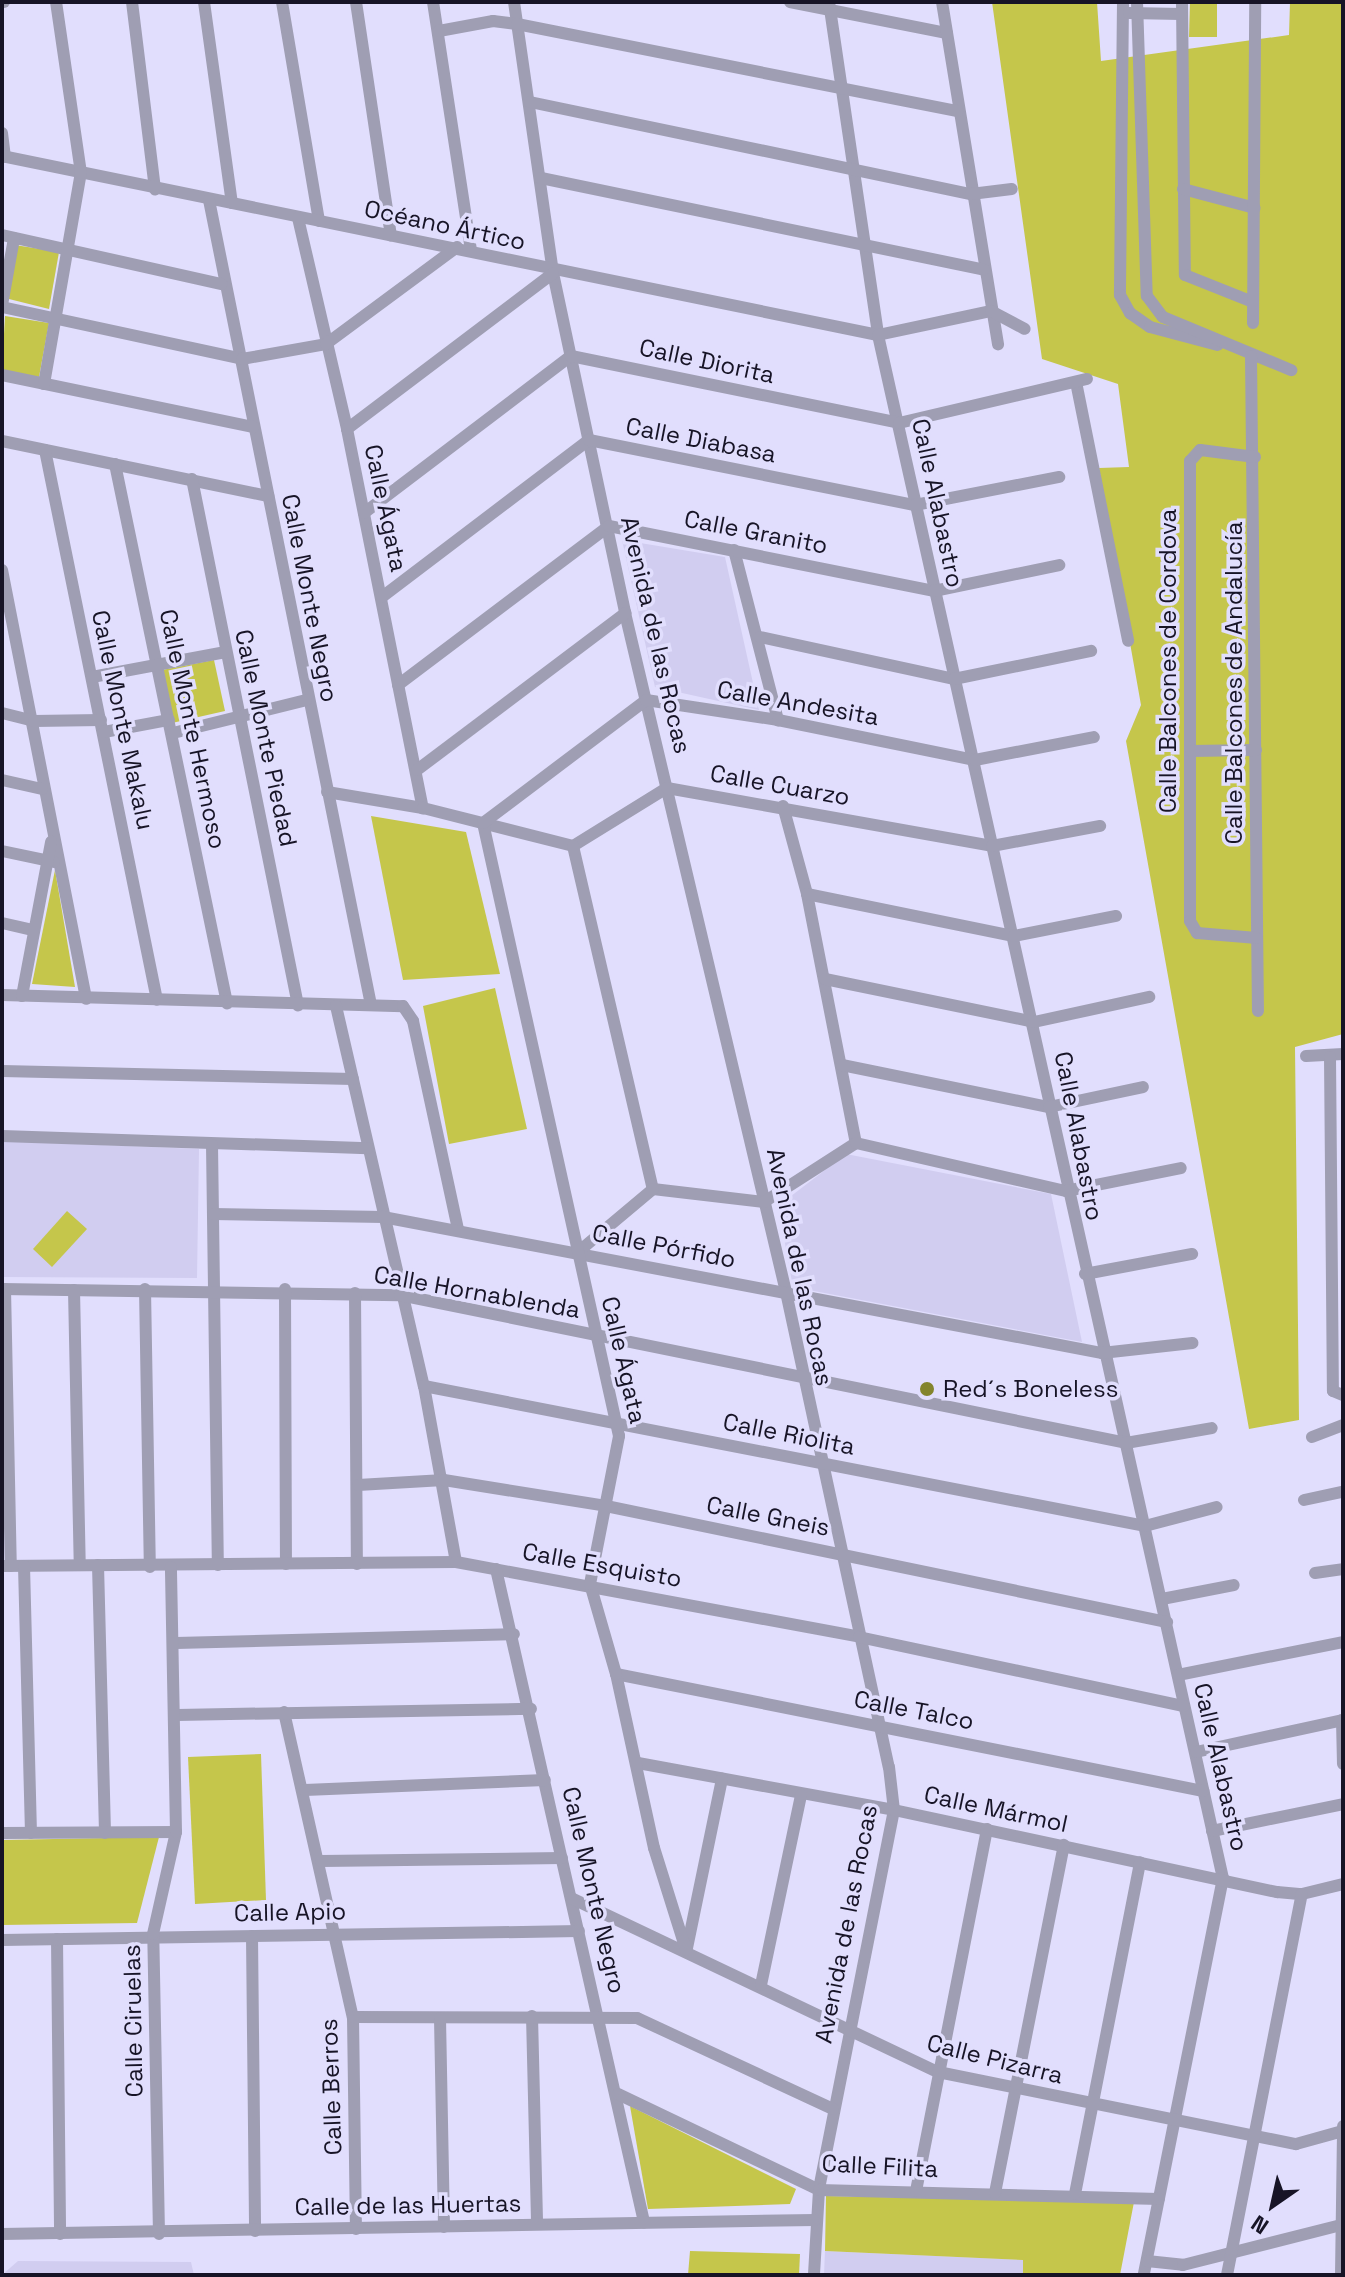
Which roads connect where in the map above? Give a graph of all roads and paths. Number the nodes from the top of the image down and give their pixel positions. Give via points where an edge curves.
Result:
1 (56, 2) edge
2 (132, 2) edge
3 (204, 2) edge
4 (282, 2) edge
5 (356, 2) edge
6 (433, 2) edge
7 (514, 2) edge
8 (790, 2) edge
9 (942, 2) edge
10 (1255, 2) edge
11 (829, 6) edge
12 (1122, 7) edge
13 (1137, 8) edge
14 (1181, 8) edge
15 (517, 24) junction
16 (439, 31) junction
17 (947, 33) junction
18 (841, 90) junction
19 (530, 102) junction
20 (957, 111) junction
21 (2, 133) edge
22 (4, 156) edge
23 (852, 167) junction
24 (81, 173) junction
25 (541, 178) junction
26 (1012, 189) dead end
27 (1183, 189) junction
28 (155, 190) junction
29 (971, 194) junction
30 (209, 200) junction
31 (232, 203) junction
32 (1255, 208) junction
33 (298, 218) junction
34 (319, 221) junction
35 (391, 235) junction
36 (8, 237) edge
37 (866, 246) junction
38 (457, 247) junction
39 (471, 249) junction
40 (67, 250) junction
41 (984, 270) junction
42 (553, 273) junction
43 (222, 284) junction
44 (1253, 302) junction
45 (2, 306) edge
46 (991, 311) junction
47 (56, 317) junction
48 (1253, 323) dead end
49 (1025, 329) dead end
50 (878, 335) junction
51 (326, 344) junction
52 (998, 344) dead end
53 (1229, 347) junction
54 (571, 356) junction
55 (1251, 356) junction
56 (242, 359) junction
57 (1291, 370) dead end
58 (2, 375) edge
59 (44, 384) junction
60 (899, 423) junction
61 (254, 427) junction
62 (347, 429) junction
63 (589, 440) junction
64 (2, 441) edge
65 (45, 450) junction
66 (1255, 457) junction
67 (115, 464) junction
68 (1059, 477) dead end
69 (192, 479) junction
70 (268, 496) junction
71 (915, 505) junction
72 (364, 513) junction
73 (609, 526) junction
74 (734, 550) junction
75 (1059, 565) dead end
76 (2, 570) edge
77 (934, 591) junction
78 (382, 597) junction
79 (625, 613) junction
80 (760, 637) junction
81 (1128, 641) dead end
82 (1091, 651) dead end
83 (226, 652) junction
84 (158, 666) junction
85 (92, 677) junction
86 (954, 679) junction
87 (398, 685) junction
88 (306, 700) junction
89 (646, 700) junction
90 (2, 713) edge
91 (239, 716) junction
92 (778, 720) junction
93 (34, 721) junction
94 (102, 726) junction
95 (171, 726) junction
96 (1094, 737) dead end
97 (1256, 750) junction
98 (1191, 751) junction
99 (975, 760) junction
100 (417, 770) junction
101 (2, 780) edge
102 (667, 788) junction
103 (42, 789) junction
104 (327, 792) junction
105 (783, 806) junction
106 (423, 808) junction
107 (483, 823) junction
108 (1100, 826) dead end
109 (573, 846) junction
110 (992, 846) junction
111 (2, 851) edge
112 (52, 862) junction
113 (807, 894) junction
114 (1116, 916) dead end
115 (2, 923) edge
116 (33, 930) junction
117 (1014, 936) junction
118 (1257, 938) junction
119 (825, 979) junction
120 (2, 995) edge
121 (22, 996) junction
122 (1149, 997) dead end
123 (86, 999) junction
124 (157, 1000) junction
125 (227, 1003) junction
126 (298, 1005) junction
127 (371, 1005) junction
128 (336, 1006) junction
129 (1258, 1011) dead end
130 (1034, 1022) junction
131 (1337, 1055) edge
132 (1306, 1056) dead end
133 (842, 1065) junction
134 (2, 1071) edge
135 (353, 1079) junction
136 (1143, 1087) dead end
137 (1049, 1107) junction
138 (2, 1136) edge
139 (856, 1143) junction
140 (212, 1145) junction
141 (368, 1148) junction
142 (1181, 1168) dead end
143 (653, 1189) junction
144 (1066, 1191) junction
145 (764, 1202) junction
146 (213, 1214) junction
147 (383, 1217) junction
148 (458, 1229) junction
149 (578, 1252) junction
150 (1192, 1254) dead end
151 (1085, 1274) junction
152 (215, 1288) junction
153 (4, 1289) edge
154 (145, 1289) junction
155 (285, 1289) junction
156 (74, 1290) junction
157 (786, 1292) junction
158 (355, 1293) junction
159 (400, 1295) junction
160 (595, 1336) junction
161 (1192, 1343) dead end
162 (1102, 1353) junction
163 (801, 1378) junction
164 (424, 1386) junction
165 (1340, 1394) edge
166 (616, 1422) junction
167 (1343, 1425) edge
168 (1212, 1428) dead end
169 (1312, 1437) dead end
170 (1126, 1443) junction
171 (821, 1463) junction
172 (444, 1480) junction
173 (358, 1485) junction
174 (1343, 1492) edge
175 (1304, 1500) dead end
176 (606, 1506) junction
177 (1217, 1507) dead end
178 (1145, 1526) junction
179 (840, 1553) junction
180 (456, 1562) junction
181 (286, 1564) junction
182 (357, 1564) junction
183 (80, 1565) junction
184 (98, 1565) junction
185 (218, 1565) junction
186 (12, 1566) edge
187 (150, 1567) junction
188 (171, 1567) junction
189 (496, 1569) junction
190 (1343, 1569) edge
191 (1315, 1573) dead end
192 (590, 1584) junction
193 (1234, 1585) dead end
194 (1162, 1599) junction
195 (1167, 1622) junction
196 (514, 1634) junction
197 (859, 1637) junction
198 (1343, 1642) edge
199 (176, 1643) junction
200 (616, 1674) junction
201 (1178, 1675) junction
202 (1184, 1706) junction
203 (531, 1709) junction
204 (284, 1712) junction
205 (177, 1715) junction
206 (1342, 1720) edge
207 (881, 1726) junction
208 (1196, 1752) junction
209 (638, 1763) junction
210 (1343, 1764) edge
211 (722, 1779) junction
212 (545, 1780) junction
213 (305, 1790) junction
214 (1203, 1791) junction
215 (801, 1795) junction
216 (1343, 1804) edge
217 (894, 1810) junction
218 (987, 1829) junction
219 (1212, 1831) junction
220 (176, 1832) junction
221 (2, 1833) edge
222 (31, 1833) junction
223 (105, 1833) junction
224 (1064, 1845) junction
225 (562, 1858) junction
226 (321, 1861) junction
227 (1140, 1862) junction
228 (1223, 1878) junction
229 (1343, 1884) edge
230 (1302, 1894) junction
231 (571, 1898) junction
232 (579, 1931) junction
233 (334, 1933) junction
234 (153, 1934) junction
235 (252, 1936) junction
236 (57, 1939) junction
237 (2, 1940) edge
238 (686, 1950) junction
239 (761, 1985) junction
240 (601, 2015) junction
241 (532, 2016) junction
242 (353, 2017) junction
243 (440, 2018) junction
244 (849, 2033) junction
245 (938, 2072) junction
246 (1016, 2089) junction
247 (618, 2094) junction
248 (1094, 2105) junction
249 (833, 2109) junction
250 (1173, 2122) junction
251 (1343, 2123) edge
252 (1343, 2131) edge
253 (1254, 2137) junction
254 (819, 2190) junction
255 (916, 2191) junction
256 (1343, 2192) edge
257 (995, 2193) junction
258 (1075, 2194) junction
259 (1159, 2199) junction
260 (815, 2220) junction
261 (644, 2222) junction
262 (537, 2224) junction
263 (1341, 2225) edge
264 (444, 2227) junction
265 (356, 2229) junction
266 (255, 2231) junction
267 (2, 2234) edge
268 (60, 2234) junction
269 (159, 2234) junction
270 (1233, 2248) junction
271 (1147, 2261) junction
272 (814, 2275) edge
273 (1144, 2275) edge
274 (1227, 2275) edge
275 (1341, 2275) edge

1 - 24 street
2 - 28 street
3 - 31 street
4 - 34 street
5 - 35 street
6 - 16 street
7 - 15 street, Avenida de las Rocas
8 - 11 street
9 - 17 street
10 - 32 street
11 - 17 street
11 - 18 street, Calle Alabastro
12 - 13 street
12 - 53 street via 1120,295 1130,313 1150,327
13 - 14 street
13 - 53 street via 1147,296 1163,317
14 - 27 street
15 - 16 street via 493,21
15 - 18 street
15 - 19 street, Avenida de las Rocas
16 - 39 street
17 - 20 street
18 - 20 street
18 - 23 street, Calle Alabastro
19 - 23 street
19 - 25 street, Avenida de las Rocas
20 - 29 street
21 - 22 street
22 - 24 street, Océano Ártico
23 - 29 street
23 - 37 street, Calle Alabastro
24 - 28 street, Océano Ártico
24 - 40 street
25 - 37 street
25 - 42 street, Avenida de las Rocas
26 - 29 street
27 - 32 street
27 - 44 street via 1187,279
28 - 30 street, Océano Ártico
29 - 41 street
30 - 31 street, Océano Ártico
30 - 43 street, Calle Monte Negro
31 - 33 street, Océano Ártico
32 - 44 street
33 - 34 street, Océano Ártico
33 - 51 street, Calle Ágata
34 - 35 street, Océano Ártico
35 - 38 street, Océano Ártico
36 - 40 street
36 - 45 street
37 - 41 street
37 - 50 street, Calle Alabastro
38 - 39 street, Océano Ártico
38 - 51 street
39 - 42 street, Océano Ártico
40 - 43 street
40 - 47 street
41 - 46 street
42 - 50 street, Océano Ártico
42 - 54 street, Avenida de las Rocas
42 - 62 street
43 - 56 street, Calle Monte Negro
44 - 48 street
45 - 47 street
46 - 49 street
46 - 50 street
46 - 52 street
47 - 56 street
47 - 59 street
50 - 60 street, Calle Alabastro
51 - 56 street
51 - 62 street, Calle Ágata
53 - 55 street
54 - 60 street, Calle Diorita
54 - 63 street, Avenida de las Rocas
54 - 72 street
55 - 57 street
55 - 66 street, Calle Balcones de Andalucía
56 - 61 street, Calle Monte Negro
58 - 59 street
59 - 61 street
60 - 71 street, Calle Alabastro
60 - 81 street, Calle Diorita via 1082,380
61 - 70 street, Calle Monte Negro
62 - 72 street, Calle Ágata
63 - 71 street, Calle Diabasa
63 - 73 street, Avenida de las Rocas
63 - 78 street, Calle Diabasa
64 - 65 street
65 - 67 street
65 - 85 street, Calle Monte Makalu
66 - 97 street, Calle Balcones de Andalucía
66 - 98 street, Calle Balcones de Cordova via 1200,450 1190,461
67 - 69 street
67 - 84 street, Calle Monte Hermoso
68 - 71 street, Calle Diabasa
69 - 70 street
69 - 83 street, Calle Monte Piedad
70 - 88 street, Calle Monte Negro
71 - 77 street, Calle Alabastro
72 - 78 street, Calle Ágata
73 - 74 street, Calle Granito
73 - 79 street, Avenida de las Rocas
73 - 87 street
74 - 77 street, Calle Granito
74 - 80 street
75 - 77 street, Calle Granito
76 - 93 street
77 - 86 street, Calle Alabastro
78 - 87 street, Calle Ágata
79 - 89 street, Avenida de las Rocas
79 - 100 street
80 - 86 street
80 - 92 street
82 - 86 street
83 - 84 street
83 - 91 street, Calle Monte Piedad
84 - 85 street
84 - 95 street, Calle Monte Hermoso
85 - 94 street, Calle Monte Makalu
86 - 99 street, Calle Alabastro
87 - 100 street, Calle Ágata
88 - 91 street
88 - 104 street, Calle Monte Negro
89 - 92 street, Calle Andesita
89 - 102 street, Avenida de las Rocas
89 - 107 street
90 - 93 street
91 - 95 street
91 - 126 street, Calle Monte Piedad
92 - 99 street, Calle Andesita
93 - 94 street
93 - 103 street
94 - 95 street
94 - 124 street, Calle Monte Makalu
95 - 125 street, Calle Monte Hermoso
96 - 99 street, Calle Andesita
97 - 98 street
97 - 118 street, Calle Balcones de Andalucía
98 - 118 street, Calle Balcones de Cordova via 1193,931
99 - 110 street, Calle Alabastro
100 - 106 street, Calle Ágata
101 - 103 street
102 - 105 street, Calle Cuarzo
102 - 109 street
102 - 145 street, Avenida de las Rocas
103 - 112 street via 53,837
104 - 106 street
104 - 127 street, Calle Monte Negro
105 - 110 street, Calle Cuarzo
105 - 113 street
106 - 107 street
107 - 109 street
107 - 149 street, Calle Ágata
108 - 110 street, Calle Cuarzo
109 - 143 street
110 - 117 street, Calle Alabastro
111 - 112 street
112 - 116 street
112 - 123 street
113 - 117 street
113 - 119 street
114 - 117 street
115 - 116 street
116 - 121 street
117 - 130 street, Calle Alabastro
118 - 129 street, Calle Balcones de Andalucía
119 - 130 street
119 - 133 street
120 - 121 street
121 - 123 street
122 - 130 street
123 - 124 street
124 - 125 street
125 - 126 street
126 - 128 street
127 - 128 street
127 - 148 street via 396,1002 407,1010
128 - 135 street
130 - 137 street, Calle Alabastro
131 - 132 street
131 - 165 street via 1333,1391
133 - 137 street
133 - 139 street
134 - 135 street
135 - 141 street
136 - 137 street
137 - 144 street, Calle Alabastro
138 - 140 street
139 - 144 street
139 - 145 street
140 - 141 street
140 - 146 street
141 - 147 street
142 - 144 street
143 - 145 street
143 - 149 street
144 - 151 street, Calle Alabastro
145 - 157 street, Avenida de las Rocas
146 - 147 street, Calle Pórfido
146 - 152 street
147 - 148 street, Calle Pórfido
147 - 159 street
148 - 149 street, Calle Pórfido
149 - 157 street, Calle Pórfido
149 - 160 street, Calle Ágata
150 - 151 street
151 - 162 street, Calle Alabastro
152 - 154 street, Calle Hornablenda
152 - 155 street, Calle Hornablenda
152 - 185 street
153 - 156 street, Calle Hornablenda
153 - 186 street
154 - 156 street, Calle Hornablenda
154 - 187 street
155 - 158 street, Calle Hornablenda
155 - 181 street
156 - 183 street
157 - 162 street, Calle Pórfido
157 - 163 street, Avenida de las Rocas
158 - 159 street, Calle Hornablenda
158 - 173 street
159 - 160 street, Calle Hornablenda
159 - 164 street
160 - 163 street, Calle Hornablenda
160 - 166 street, Calle Ágata
161 - 162 street, Calle Pórfido
162 - 170 street, Calle Alabastro
163 - 170 street, Calle Hornablenda
163 - 171 street, Avenida de las Rocas
164 - 166 street, Calle Riolita
164 - 172 street
166 - 171 street, Calle Riolita
166 - 176 street, Calle Ágata via 620,1448
167 - 169 street
168 - 170 street
170 - 178 street, Calle Alabastro
171 - 178 street, Calle Riolita
171 - 179 street, Avenida de las Rocas
172 - 173 street, Calle Gneis
172 - 176 street, Calle Gneis
172 - 180 street
173 - 182 street
174 - 175 street
176 - 179 street, Calle Gneis
176 - 192 street, Calle Ágata
177 - 178 street
178 - 194 street, Calle Alabastro
179 - 195 street, Calle Gneis
179 - 197 street, Avenida de las Rocas
180 - 182 street, Calle Esquisto
180 - 189 street, Calle Esquisto
181 - 182 street, Calle Esquisto
181 - 185 street, Calle Esquisto
183 - 184 street, Calle Esquisto
183 - 186 street, Calle Esquisto
184 - 187 street, Calle Esquisto
184 - 223 street
185 - 188 street, Calle Esquisto
186 - 222 street
187 - 188 street, Calle Esquisto
188 - 199 street, Calle Ciruelas
189 - 192 street, Calle Esquisto
189 - 196 street, Calle Monte Negro
190 - 191 street
192 - 197 street, Calle Esquisto
192 - 200 street, Calle Ágata
193 - 194 street
194 - 195 street, Calle Alabastro
195 - 201 street, Calle Alabastro
196 - 199 street
196 - 203 street, Calle Monte Negro
197 - 202 street, Calle Esquisto
197 - 207 street, Avenida de las Rocas
198 - 201 street
199 - 205 street, Calle Ciruelas
200 - 207 street, Calle Talco
200 - 209 street, Calle Ágata
201 - 202 street, Calle Alabastro
202 - 208 street, Calle Alabastro
203 - 204 street
203 - 212 street, Calle Monte Negro
204 - 205 street
204 - 213 street, Calle Berros
205 - 220 street, Calle Ciruelas
206 - 208 street
206 - 210 street
207 - 214 street, Calle Talco
207 - 217 street, Avenida de las Rocas
208 - 214 street, Calle Alabastro
209 - 211 street, Calle Mármol
209 - 238 street, Calle Ágata via 654,1848
211 - 215 street, Calle Mármol
211 - 238 street
212 - 213 street
212 - 225 street, Calle Monte Negro
213 - 226 street, Calle Berros
214 - 219 street, Calle Alabastro
215 - 217 street, Calle Mármol
215 - 239 street
216 - 219 street
217 - 218 street, Calle Mármol
217 - 244 street, Avenida de las Rocas
218 - 224 street, Calle Mármol
218 - 245 street
219 - 228 street, Calle Alabastro
220 - 223 street
220 - 234 street, Calle Ciruelas
221 - 222 street
222 - 223 street
224 - 227 street, Calle Mármol
224 - 246 street
225 - 226 street
225 - 231 street, Calle Monte Negro
226 - 233 street, Calle Berros
227 - 228 street, Calle Mármol
227 - 248 street
228 - 230 street, Calle Mármol
228 - 250 street, Calle Alabastro
229 - 230 street, Calle Mármol
230 - 253 street
231 - 232 street, Calle Monte Negro
231 - 238 street, Calle Pizarra
232 - 233 street, Calle Apio
232 - 240 street, Calle Monte Negro
233 - 235 street, Calle Apio
233 - 242 street, Calle Berros
234 - 235 street, Calle Apio
234 - 236 street, Calle Apio
234 - 269 street, Calle Ciruelas
235 - 266 street
236 - 237 street, Calle Apio
236 - 268 street
238 - 239 street, Calle Pizarra
239 - 244 street, Calle Pizarra
240 - 241 street
240 - 247 street, Calle Monte Negro
240 - 249 street via 637,2018
241 - 243 street
241 - 262 street
242 - 243 street
242 - 265 street, Calle Berros
243 - 264 street
244 - 245 street, Calle Pizarra
244 - 249 street, Avenida de las Rocas
245 - 246 street, Calle Pizarra
245 - 255 street
246 - 248 street, Calle Pizarra
246 - 257 street
247 - 254 street, Calle Filita
247 - 261 street, Calle Monte Negro
248 - 250 street, Calle Pizarra
248 - 258 street
249 - 254 street, Avenida de las Rocas
250 - 253 street, Calle Pizarra
250 - 259 street, Calle Alabastro
251 - 252 street
252 - 253 street, Calle Pizarra via 1296,2144
252 - 256 street
253 - 270 street
254 - 255 street, Calle Filita
254 - 260 street, Avenida de las Rocas
255 - 257 street, Calle Filita
256 - 263 street
257 - 258 street, Calle Filita
258 - 259 street, Calle Filita
259 - 271 street, Calle Alabastro
260 - 261 street, Calle de las Huertas
260 - 272 street, Avenida de las Rocas
261 - 262 street, Calle de las Huertas
262 - 264 street, Calle de las Huertas
263 - 270 street
263 - 275 street
264 - 265 street, Calle de las Huertas
265 - 266 street, Calle de las Huertas
266 - 269 street, Calle de las Huertas
267 - 268 street, Calle de las Huertas
268 - 269 street, Calle de las Huertas
270 - 271 street via 1183,2265
270 - 274 street
271 - 273 street, Calle Alabastro

